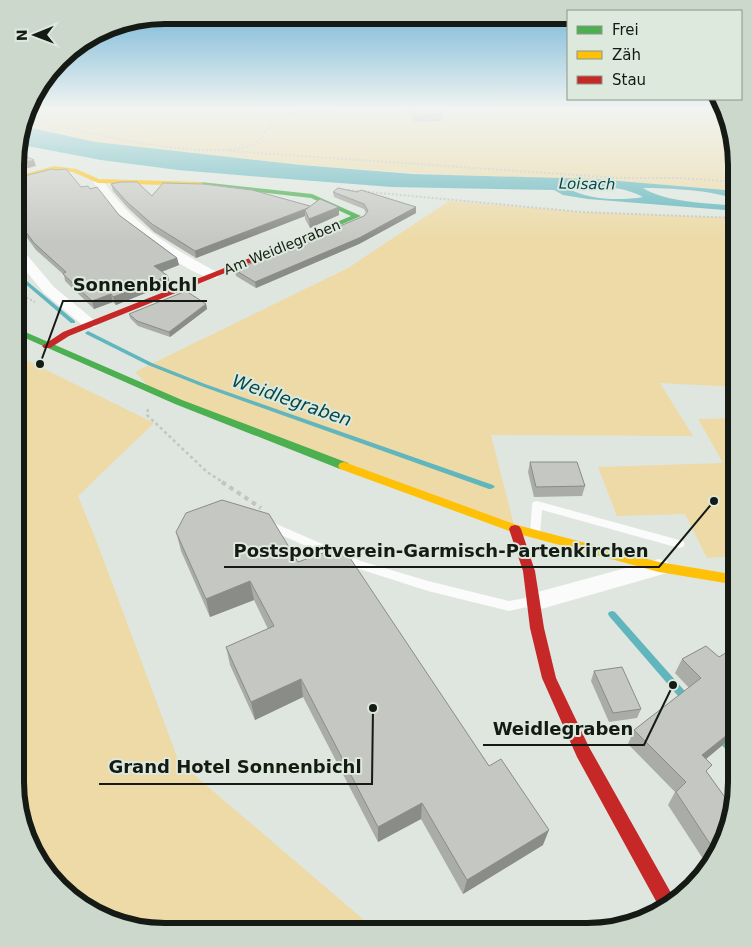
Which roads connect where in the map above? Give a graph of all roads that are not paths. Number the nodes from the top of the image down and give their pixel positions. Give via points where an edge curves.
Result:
1 (24, 176) edge
2 (98, 181) junction
3 (24, 261) edge
4 (212, 275) junction
5 (90, 324) junction
6 (24, 335) edge
7 (47, 346) junction
8 (250, 518) edge
9 (515, 529) junction
10 (535, 534) junction
11 (679, 544) dead end
12 (659, 567) junction
13 (728, 578) edge
14 (534, 602) junction
15 (665, 900) edge

1 - 2 street, Am Weidlegraben via 55,168 74,170
2 - 4 street, Am Weidlegraben via 112,202 138,228 176,256
2 - 4 street, Am Weidlegraben via 204,184 312,196 357,216
3 - 5 street via 48,290
4 - 5 street, Am Weidlegraben
5 - 7 street, Am Weidlegraben
6 - 7 street
7 - 9 street via 283,444
8 - 14 lane via 357,564 428,586 510,606
9 - 10 street
9 - 14 street via 529,571
10 - 11 lane via 537,505
10 - 12 street
12 - 13 street
12 - 14 street
14 - 15 street via 549,678 583,752

